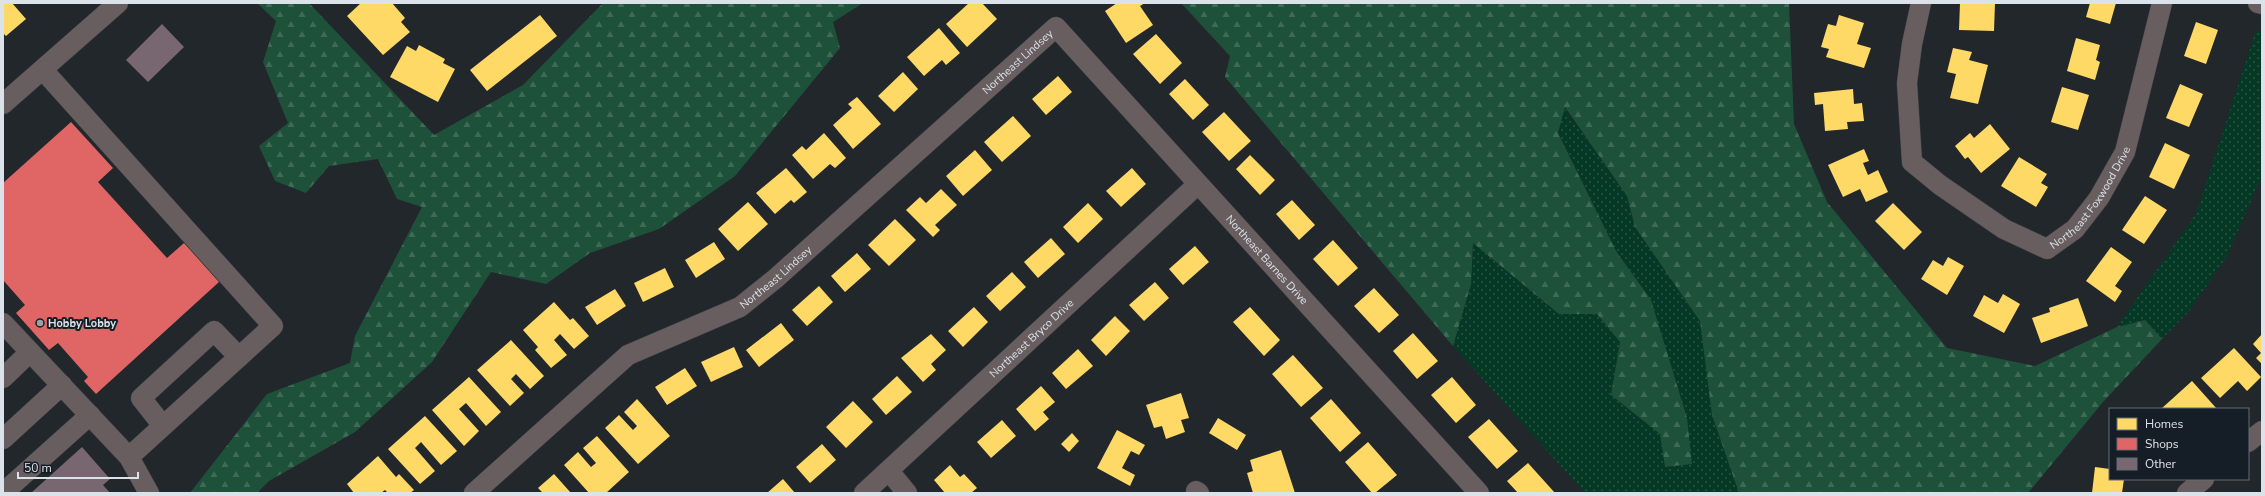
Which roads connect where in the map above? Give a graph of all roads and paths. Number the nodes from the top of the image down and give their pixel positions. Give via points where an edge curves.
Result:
1 (118, 3) edge
2 (1921, 3) edge
3 (2162, 3) edge
4 (2258, 3) edge
5 (2262, 4) edge
6 (1056, 27) joint
7 (43, 70) junction
8 (3, 104) edge
9 (1198, 184) junction
10 (3, 323) edge
11 (30, 352) junction
12 (239, 357) junction
13 (3, 378) edge
14 (62, 385) junction
15 (90, 415) junction
16 (163, 426) junction
17 (2262, 431) edge
18 (3, 439) edge
19 (2249, 441) edge
20 (129, 457) junction
21 (889, 471) junction
22 (2203, 480) edge
23 (3, 493) edge
24 (149, 493) edge
25 (474, 493) edge
26 (864, 493) edge
27 (907, 493) edge
28 (1479, 493) edge
29 (2187, 493) edge

1 - 7 street
2 - 3 street, Northeast Foxwood Drive via 1907,83 1912,162 1940,185 2004,229 2047,249 2075,229 2099,198 2124,152
4 - 5 street
6 - 9 street, Northeast Barnes Drive
6 - 25 street, Northeast Lindsey via 775,279 740,306 628,355
7 - 8 street
7 - 12 street via 273,326
9 - 21 street, Northeast Bryco Drive
9 - 28 street, Northeast Barnes Drive
10 - 11 street
11 - 13 street
11 - 14 street
12 - 16 street
12 - 16 street via 214,331 141,398
14 - 15 street
14 - 18 street
15 - 20 street
15 - 23 street
16 - 20 street
17 - 19 street
20 - 24 street
21 - 26 street, Northeast Bryco Drive
21 - 27 street
22 - 29 street

